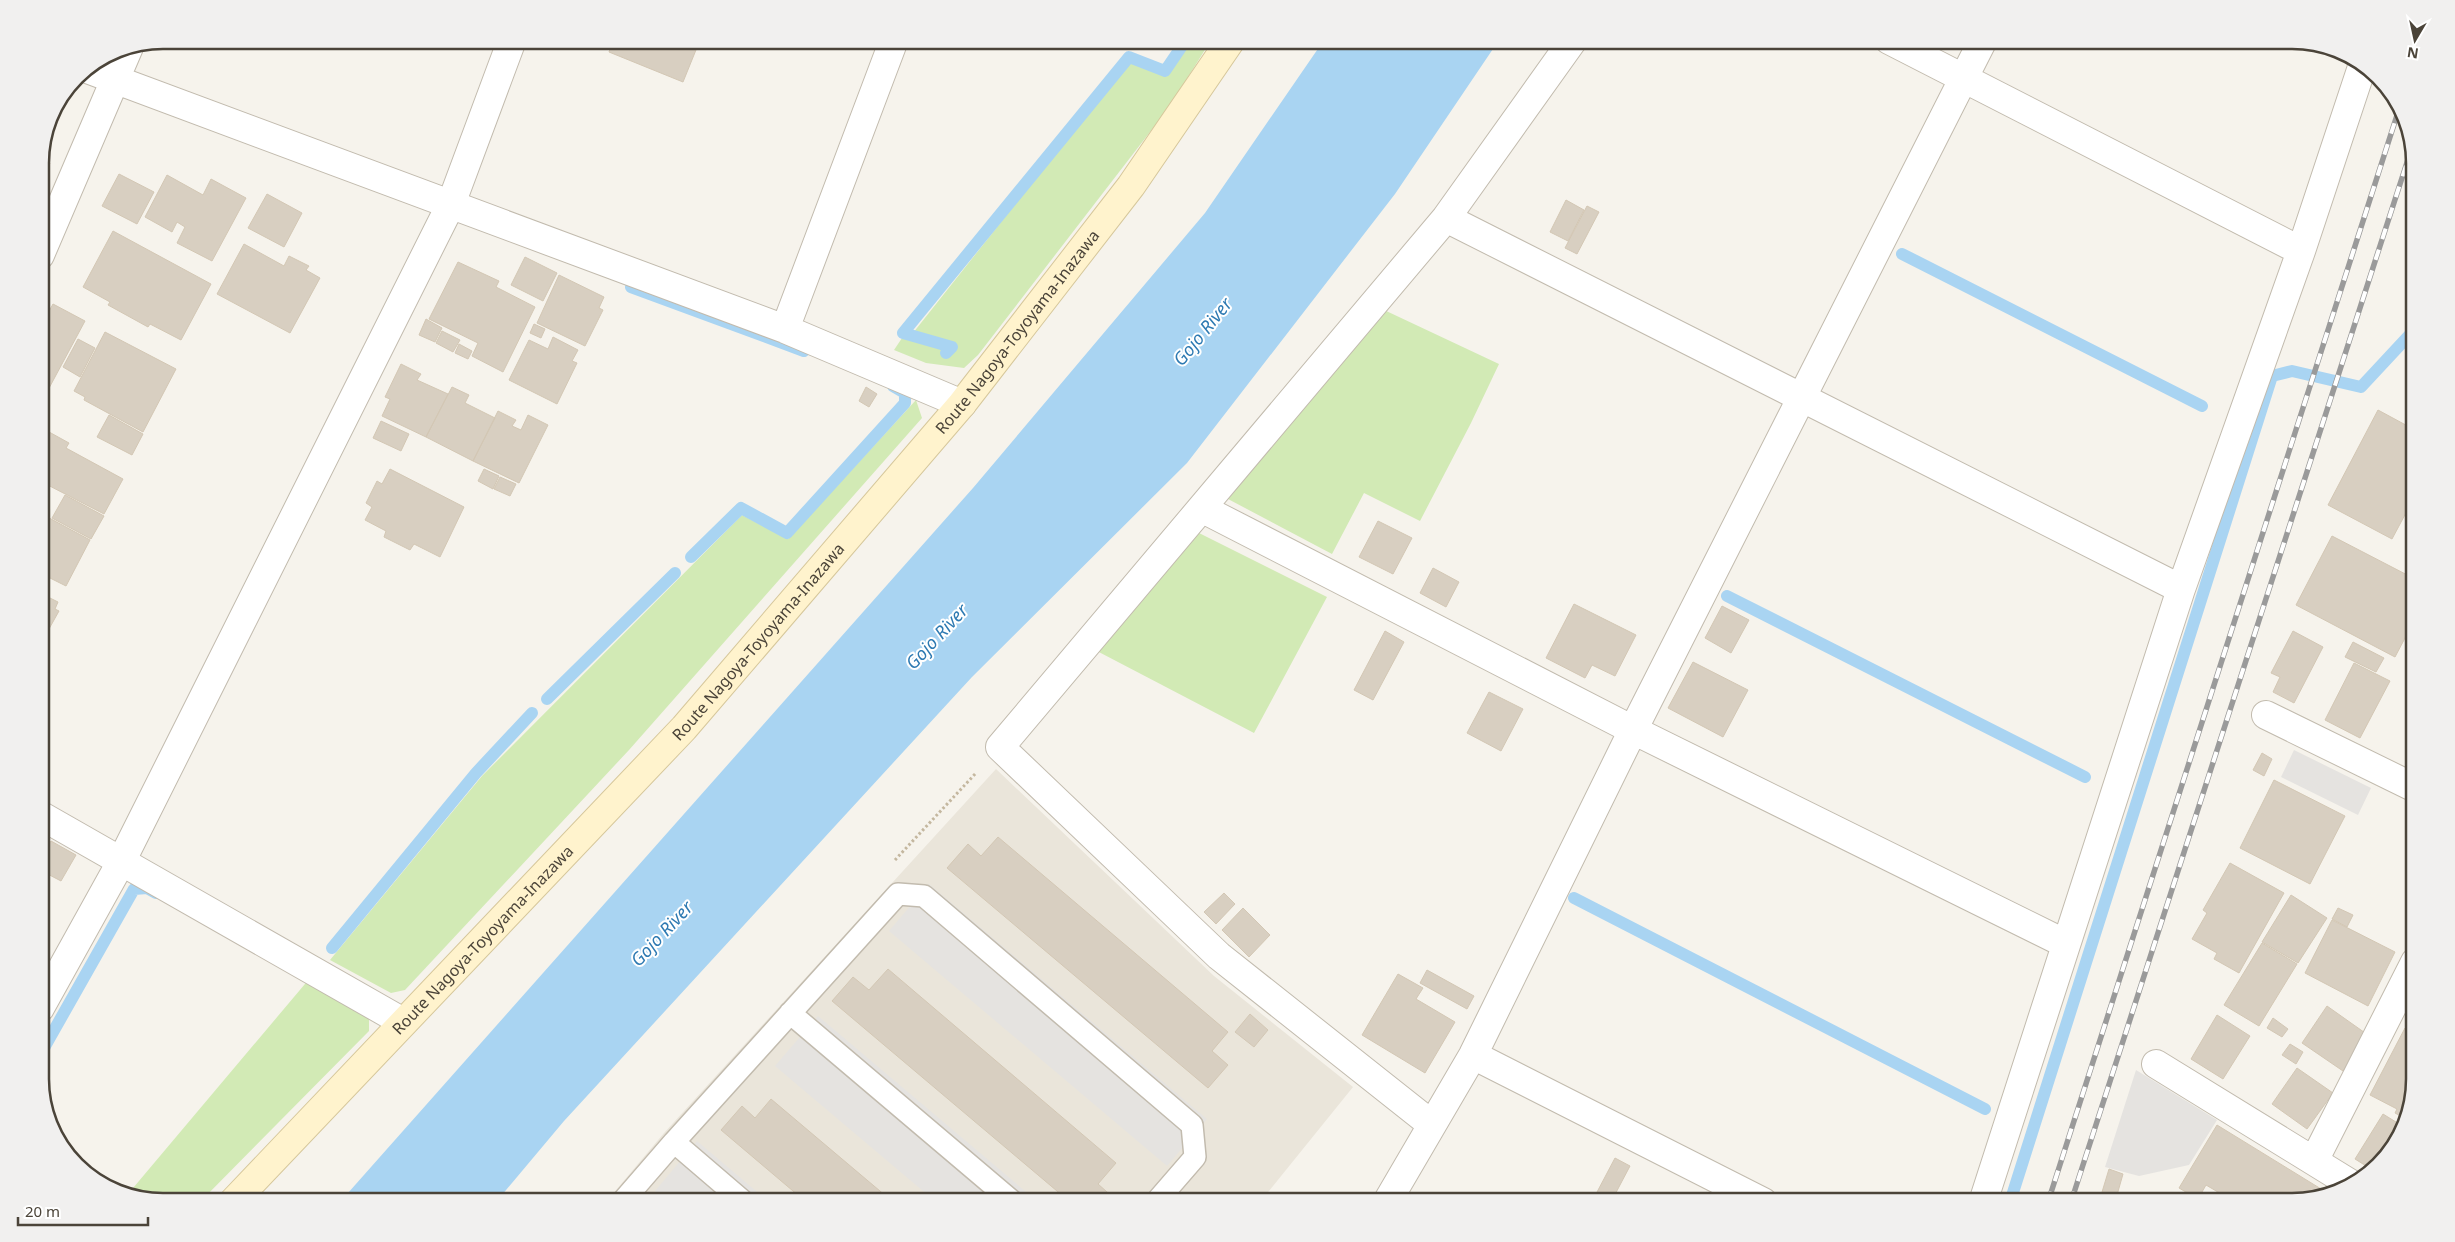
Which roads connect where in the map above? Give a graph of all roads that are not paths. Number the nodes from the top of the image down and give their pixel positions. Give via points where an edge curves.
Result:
1 (509, 49) edge
2 (891, 49) edge
3 (1225, 49) edge
4 (1567, 49) edge
5 (1906, 49) edge
6 (1978, 49) edge
7 (126, 55) edge
8 (94, 72) edge
9 (2360, 72) edge
10 (1963, 79) junction
11 (116, 80) junction
12 (451, 204) junction
13 (1446, 218) junction
14 (49, 235) edge
15 (2301, 251) junction
16 (785, 329) junction
17 (1802, 397) junction
18 (962, 404) junction
19 (1203, 508) junction
20 (2181, 589) junction
21 (2266, 715) dead end
22 (1633, 730) junction
23 (2406, 784) edge
24 (49, 820) edge
25 (121, 862) junction
26 (2066, 944) junction
27 (2406, 980) edge
28 (49, 992) edge
29 (790, 1013) junction
30 (404, 1022) junction
31 (1473, 1056) junction
32 (2156, 1064) dead end
33 (1431, 1124) junction
34 (674, 1142) junction
35 (2314, 1161) junction
36 (2344, 1180) edge
37 (242, 1193) edge
38 (630, 1193) edge
39 (734, 1193) edge
40 (1002, 1193) edge
41 (1164, 1193) edge
42 (1392, 1193) edge
43 (1745, 1193) edge
44 (1986, 1193) edge

1 - 12 street
2 - 16 street
3 - 18 main road, Route Nagoya-Toyoyama-Inazawa via 1131,186
4 - 13 street
5 - 10 street
6 - 10 street
7 - 11 street
8 - 11 street
9 - 15 street
10 - 15 street
10 - 17 street
11 - 12 street
11 - 14 street
12 - 16 street
12 - 25 street
13 - 17 street
13 - 19 street
15 - 20 street
16 - 18 street
17 - 20 street
17 - 22 street
18 - 30 main road, Route Nagoya-Toyoyama-Inazawa via 684,728
19 - 22 street
19 - 33 street via 1000,747 1219,956
20 - 26 street
21 - 23 street
22 - 26 street
22 - 31 street
24 - 25 street
25 - 28 street
25 - 30 street
26 - 44 street
27 - 35 street
29 - 34 lane
29 - 40 lane
29 - 41 lane via 898,894 924,896 1192,1125 1195,1157
30 - 37 main road, Route Nagoya-Toyoyama-Inazawa
31 - 33 street
31 - 43 street
32 - 35 street
33 - 42 street
34 - 38 lane
34 - 39 lane
35 - 36 street

